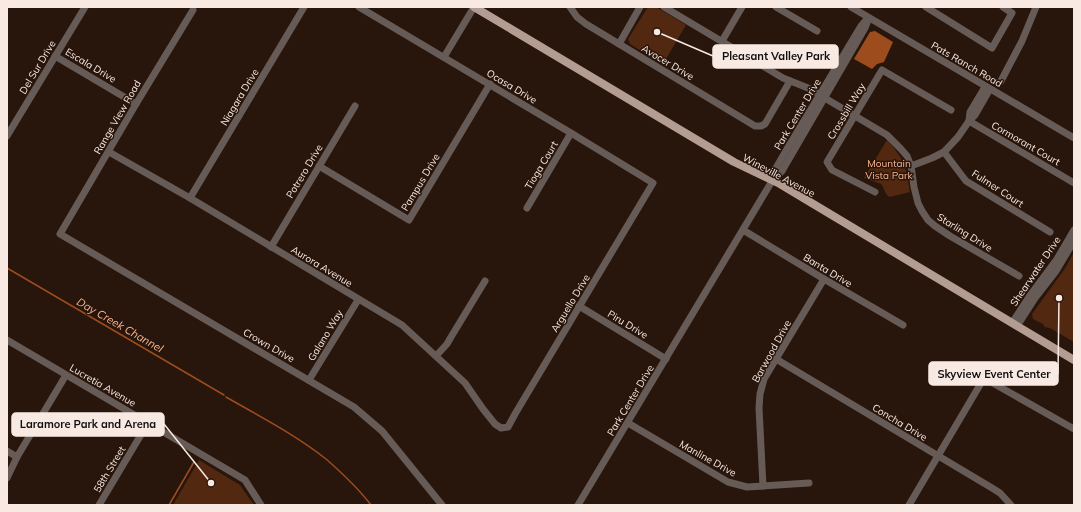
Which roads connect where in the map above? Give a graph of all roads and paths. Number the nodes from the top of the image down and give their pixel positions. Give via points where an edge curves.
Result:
1 (85, 7) edge
2 (304, 7) edge
3 (359, 7) edge
4 (474, 7) edge
5 (570, 7) edge
6 (640, 7) edge
7 (664, 7) edge
8 (742, 7) edge
9 (776, 7) edge
10 (851, 7) edge
11 (926, 7) edge
12 (1002, 7) edge
13 (1036, 7) edge
14 (193, 10) dead end
15 (938, 10) edge
16 (869, 18) junction
17 (817, 31) dead end
18 (722, 41) junction
19 (619, 44) junction
20 (55, 56) junction
21 (444, 57) junction
22 (790, 81) junction
23 (1001, 81) dead end
24 (490, 84) junction
25 (988, 88) junction
26 (822, 96) junction
27 (136, 104) junction
28 (355, 106) dead end
29 (951, 110) dead end
30 (855, 116) junction
31 (969, 121) junction
32 (571, 133) junction
33 (7, 136) edge
34 (1074, 138) edge
35 (108, 152) junction
36 (944, 152) junction
37 (319, 166) junction
38 (911, 166) junction
39 (772, 181) junction
40 (653, 183) joint
41 (1074, 183) edge
42 (875, 192) dead end
43 (190, 198) junction
44 (527, 208) dead end
45 (743, 230) junction
46 (1074, 230) edge
47 (1050, 232) dead end
48 (60, 234) joint
49 (1074, 241) edge
50 (271, 247) junction
51 (1019, 276) dead end
52 (824, 280) junction
53 (485, 281) dead end
54 (358, 300) junction
55 (579, 306) junction
56 (903, 325) dead end
57 (1015, 325) junction
58 (7, 340) edge
59 (436, 356) junction
60 (666, 358) junction
61 (776, 359) junction
62 (1074, 360) edge
63 (66, 375) junction
64 (309, 380) junction
65 (148, 423) junction
66 (628, 423) junction
67 (501, 428) joint
68 (1074, 429) edge
69 (7, 451) edge
70 (938, 456) junction
71 (17, 457) junction
72 (7, 478) edge
73 (809, 483) dead end
74 (763, 486) junction
75 (580, 504) edge
76 (99, 505) edge
77 (262, 505) edge
78 (442, 505) edge
79 (909, 505) edge
80 (1011, 505) edge

1 - 20 street, Del Sur Drive
2 - 43 street, Niagara Drive
3 - 21 street, Ocasa Drive
4 - 21 street
4 - 39 main road, Wineville Avenue via 734,162
5 - 19 street, Avocer Drive via 586,24
6 - 19 street
7 - 18 street, Starling Drive
8 - 18 street
9 - 17 street
10 - 16 street, Pats Ranch Road
11 - 15 street
12 - 15 street via 1012,13 992,48
13 - 23 street
14 - 27 street, Range View Road
16 - 25 street, Pats Ranch Road
16 - 26 street, Park Center Drive via 866,28
18 - 22 street, Starling Drive
19 - 22 street, Avocer Drive via 755,126 765,124
20 - 27 street, Escala Drive
20 - 33 street, Del Sur Drive
21 - 24 street, Ocasa Drive
22 - 26 street, Starling Drive
24 - 32 street, Ocasa Drive
24 - 37 street, Pampus Drive via 409,220
25 - 31 street via 975,115
25 - 34 street, Pats Ranch Road
26 - 30 street, Starling Drive
26 - 39 street, Park Center Drive via 776,168
27 - 35 street, Range View Road
28 - 37 street, Potrero Drive
29 - 30 street, Crossbill Way via 882,70
30 - 38 street, Starling Drive via 895,142 907,156
30 - 42 street, Crossbill Way via 827,162 832,170
31 - 36 street
31 - 41 street, Cormorant Court
32 - 40 street, Ocasa Drive
32 - 44 street, Tioga Court
35 - 43 street, Aurora Avenue
35 - 48 street, Range View Road
36 - 38 street
36 - 47 street, Fulmer Court via 966,181
37 - 50 street, Potrero Drive
38 - 51 street, Starling Drive via 918,203 928,220 950,236
39 - 45 street, Park Center Drive
39 - 57 main road, Wineville Avenue
40 - 55 street, Arguello Drive
43 - 50 street, Aurora Avenue
45 - 52 street, Banta Drive
45 - 60 street, Park Center Drive
46 - 57 street, Shearwater Drive via 1057,259 1031,294
48 - 64 street, Crown Drive
49 - 57 street, Shearwater Drive via 1056,271
50 - 54 street, Aurora Avenue
52 - 56 street, Banta Drive
52 - 61 street, Barwood Drive
53 - 59 street via 452,337
54 - 59 street, Aurora Avenue via 402,326
54 - 64 street, Galano Way
55 - 60 street, Piru Drive
55 - 67 street, Arguello Drive via 508,427
57 - 62 main road, Wineville Avenue
58 - 63 street, Lucretia Avenue
59 - 67 street, Aurora Avenue via 465,383 483,409
60 - 66 street, Park Center Drive
61 - 70 street, Concha Drive
61 - 74 street, Barwood Drive via 764,379 760,394
63 - 65 street, Lucretia Avenue
63 - 71 street
64 - 78 street, Crown Drive via 354,407 382,431
65 - 76 street, 58th Street
65 - 77 street, Lucretia Avenue via 245,480
66 - 74 street, Manline Drive via 724,480 740,486
66 - 75 street, Park Center Drive
68 - 70 street via 984,378
69 - 71 street
70 - 79 street
70 - 80 street, Concha Drive via 1000,493
71 - 72 street
73 - 74 street, Manline Drive

